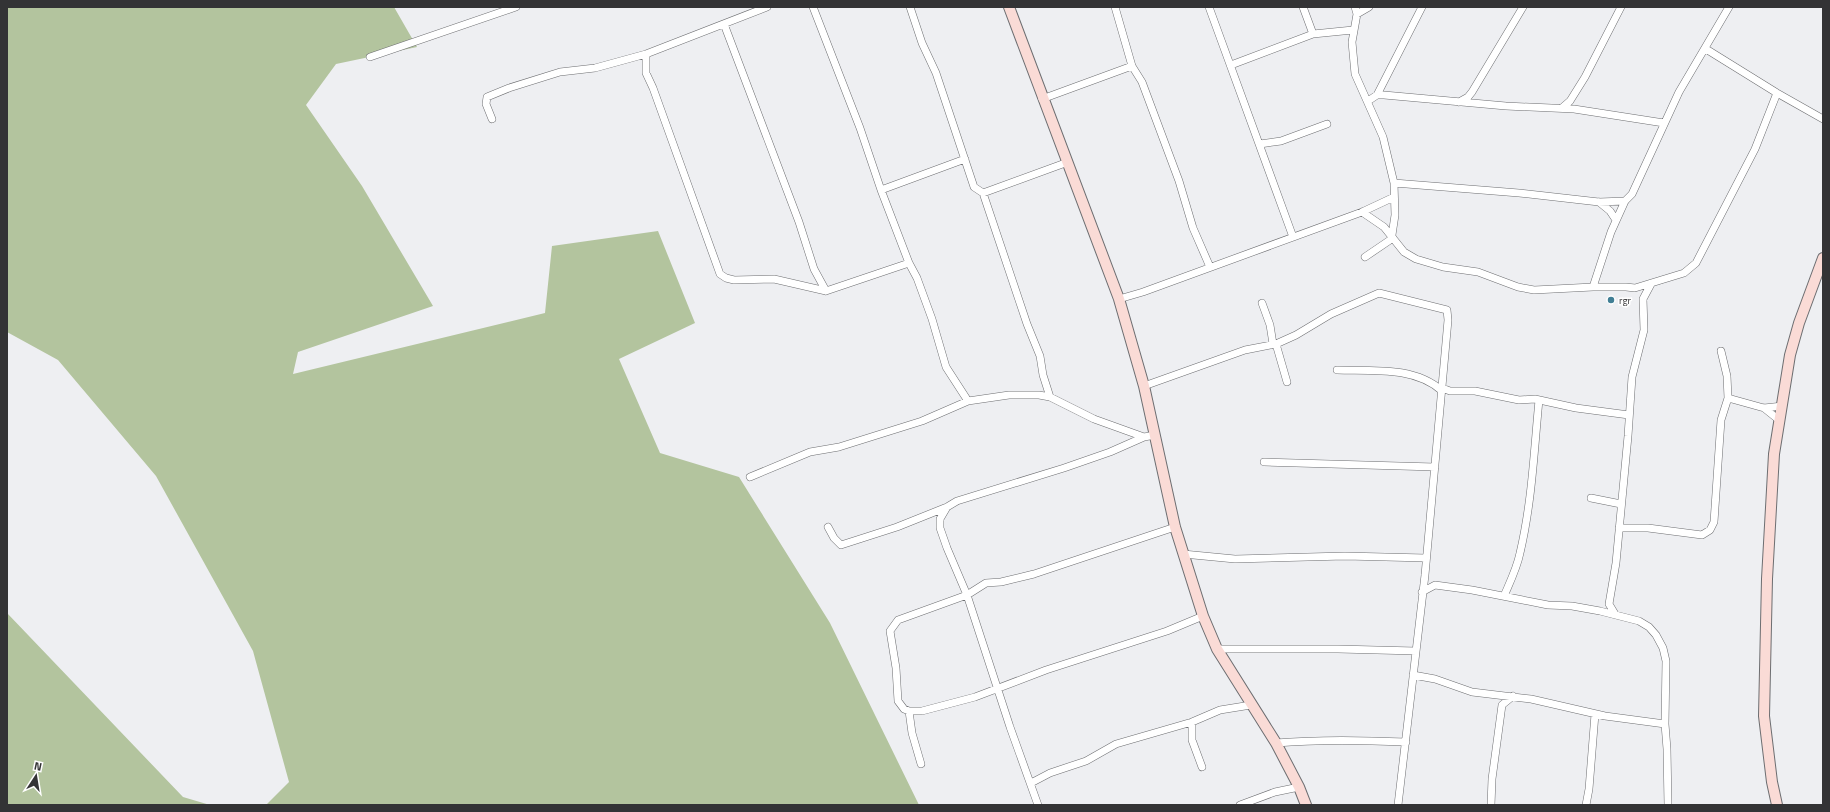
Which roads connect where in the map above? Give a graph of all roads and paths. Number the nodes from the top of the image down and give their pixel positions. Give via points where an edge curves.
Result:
1 (516, 7) edge
2 (767, 7) edge
3 (813, 7) edge
4 (910, 7) edge
5 (1009, 7) edge
6 (1115, 7) edge
7 (1209, 7) edge
8 (1303, 7) edge
9 (1369, 7) edge
10 (1422, 7) edge
11 (1523, 7) edge
12 (1621, 7) edge
13 (1729, 7) edge
14 (1356, 11) edge
15 (724, 24) junction
16 (1353, 30) junction
17 (1313, 34) junction
18 (1706, 49) junction
19 (646, 54) junction
20 (370, 57) dead end
21 (1231, 65) junction
22 (1132, 66) junction
23 (1777, 93) junction
24 (1377, 95) junction
25 (1042, 99) junction
26 (1368, 101) junction
27 (1570, 101) junction
28 (1459, 102) junction
29 (1562, 108) junction
30 (1574, 109) junction
31 (492, 119) dead end
32 (1823, 119) edge
33 (1664, 122) junction
34 (1327, 124) dead end
35 (1260, 144) junction
36 (965, 159) junction
37 (1068, 162) junction
38 (1394, 183) junction
39 (881, 190) junction
40 (983, 193) junction
41 (1394, 197) junction
42 (1625, 201) junction
43 (1599, 202) junction
44 (1362, 212) junction
45 (1616, 220) junction
46 (1392, 237) junction
47 (1293, 238) junction
48 (1365, 258) dead end
49 (1823, 258) edge
50 (909, 263) junction
51 (1210, 267) junction
52 (1650, 284) junction
53 (1593, 287) junction
54 (1634, 288) junction
55 (826, 291) junction
56 (1119, 299) junction
57 (1643, 299) junction
58 (1262, 303) dead end
59 (1274, 344) junction
60 (1721, 351) dead end
61 (1338, 370) dead end
62 (1287, 382) dead end
63 (1144, 386) junction
64 (1442, 389) junction
65 (1450, 391) junction
66 (1050, 397) junction
67 (1442, 398) junction
68 (1728, 398) junction
69 (1539, 400) junction
70 (968, 401) junction
71 (1782, 406) junction
72 (1764, 408) junction
73 (1629, 415) junction
74 (1779, 420) junction
75 (1155, 435) junction
76 (1144, 437) junction
77 (1264, 462) dead end
78 (1435, 467) junction
79 (750, 477) dead end
80 (1591, 498) dead end
81 (1621, 504) junction
82 (947, 507) junction
83 (828, 527) dead end
84 (1175, 527) junction
85 (1619, 528) junction
86 (1183, 554) junction
87 (1426, 558) junction
88 (1425, 575) junction
89 (1435, 585) junction
90 (1422, 592) junction
91 (968, 595) junction
92 (1504, 596) junction
93 (1609, 604) junction
94 (1600, 611) junction
95 (1615, 614) junction
96 (1202, 616) junction
97 (1217, 649) junction
98 (1416, 651) junction
99 (1413, 676) junction
100 (999, 689) junction
101 (1494, 696) junction
102 (1512, 696) junction
103 (1252, 705) junction
104 (1502, 705) junction
105 (909, 712) junction
106 (1595, 714) junction
107 (1192, 722) junction
108 (1665, 724) junction
109 (1406, 742) junction
110 (1276, 743) junction
111 (921, 764) dead end
112 (1202, 767) dead end
113 (1031, 783) junction
114 (1299, 787) junction
115 (1038, 805) edge
116 (1240, 805) edge
117 (1306, 805) edge
118 (1398, 805) edge
119 (1491, 805) edge
120 (1586, 805) edge
121 (1668, 805) edge
122 (1777, 805) edge

1 - 20 street
2 - 15 street
3 - 39 street
4 - 36 street
5 - 25 street
6 - 22 street
7 - 21 street
8 - 17 street
9 - 14 street
10 - 24 street
11 - 28 street via 1472,92
12 - 27 street
13 - 18 street
14 - 16 street
15 - 19 street
15 - 55 street via 799,222 814,269
16 - 17 street
16 - 26 street via 1356,74
17 - 21 street
18 - 23 street
18 - 33 street via 1692,68
19 - 31 street via 595,68 560,72 487,97 486,104
19 - 55 street via 646,73 720,274 734,280 774,279
21 - 35 street
22 - 25 street
22 - 51 street via 1142,82 1193,228
23 - 32 street
23 - 52 street via 1755,149 1696,263 1684,273
24 - 26 street
24 - 28 street
25 - 37 street
26 - 38 street via 1383,137
27 - 29 street
27 - 30 street
28 - 29 street
29 - 30 street
30 - 33 street
33 - 42 street via 1632,194
34 - 35 street via 1281,141
35 - 47 street
36 - 39 street
36 - 40 street via 974,187
37 - 40 street
37 - 56 street
38 - 41 street
38 - 43 street
39 - 50 street
40 - 66 street via 1040,356 1042,375
41 - 44 street
41 - 46 street
42 - 43 street
42 - 45 street
43 - 45 street
44 - 46 street via 1375,220
44 - 47 street
45 - 53 street
46 - 48 street
46 - 53 street via 1404,252 1416,259 1442,267 1478,272 1518,287 1534,290
47 - 51 street
49 - 71 street via 1790,355
50 - 55 street
50 - 70 street via 932,319 946,367
51 - 56 street
52 - 54 street
52 - 57 street
53 - 54 street
54 - 57 street
56 - 63 street
57 - 73 street via 1644,330 1632,377
58 - 59 street
59 - 62 street
59 - 63 street via 1245,350
59 - 64 street via 1296,335 1331,314 1379,293 1420,302 1447,310
60 - 68 street via 1727,376
61 - 64 street via 1382,371 1418,376
63 - 75 street
64 - 65 street
64 - 67 street
65 - 67 street
65 - 69 street via 1470,390 1504,398
66 - 70 street via 1009,395
66 - 76 street via 1094,419
67 - 78 street
68 - 72 street
68 - 85 street via 1721,420 1714,522 1710,530 1702,535 1648,528
69 - 73 street
69 - 92 street via 1534,471 1524,534 1520,554
70 - 79 street via 922,421 839,447 810,452
71 - 72 street
71 - 74 street
72 - 74 street
73 - 81 street
74 - 122 street via 1774,454 1767,579 1764,716
75 - 76 street
75 - 84 street
76 - 82 street via 1110,452 957,501
77 - 78 street
78 - 87 street
80 - 81 street
81 - 85 street
82 - 83 street via 841,545
82 - 91 street via 940,519 940,528
84 - 86 street
84 - 91 street via 1034,574 986,583
85 - 93 street
86 - 87 street via 1235,559 1345,556
86 - 96 street
87 - 88 street
88 - 89 street
88 - 90 street
89 - 90 street
89 - 92 street
90 - 98 street
91 - 100 street
91 - 105 street via 898,620 890,631 898,701 901,707
92 - 94 street via 1548,605
93 - 94 street
93 - 95 street
94 - 95 street
95 - 108 street via 1639,621 1649,627 1663,648 1666,661
96 - 97 street
96 - 100 street via 1167,631 1046,670
97 - 98 street
97 - 103 street
98 - 99 street
99 - 101 street
99 - 109 street
100 - 105 street via 937,708
100 - 113 street
101 - 102 street
101 - 104 street
102 - 104 street
102 - 106 street
103 - 107 street via 1220,710
103 - 110 street
104 - 119 street
105 - 111 street
106 - 108 street
106 - 120 street
107 - 112 street via 1192,740
107 - 113 street via 1116,744 1086,761 1050,773
108 - 121 street
109 - 110 street via 1306,740
109 - 118 street
110 - 114 street
113 - 115 street
114 - 116 street via 1275,792
114 - 117 street

